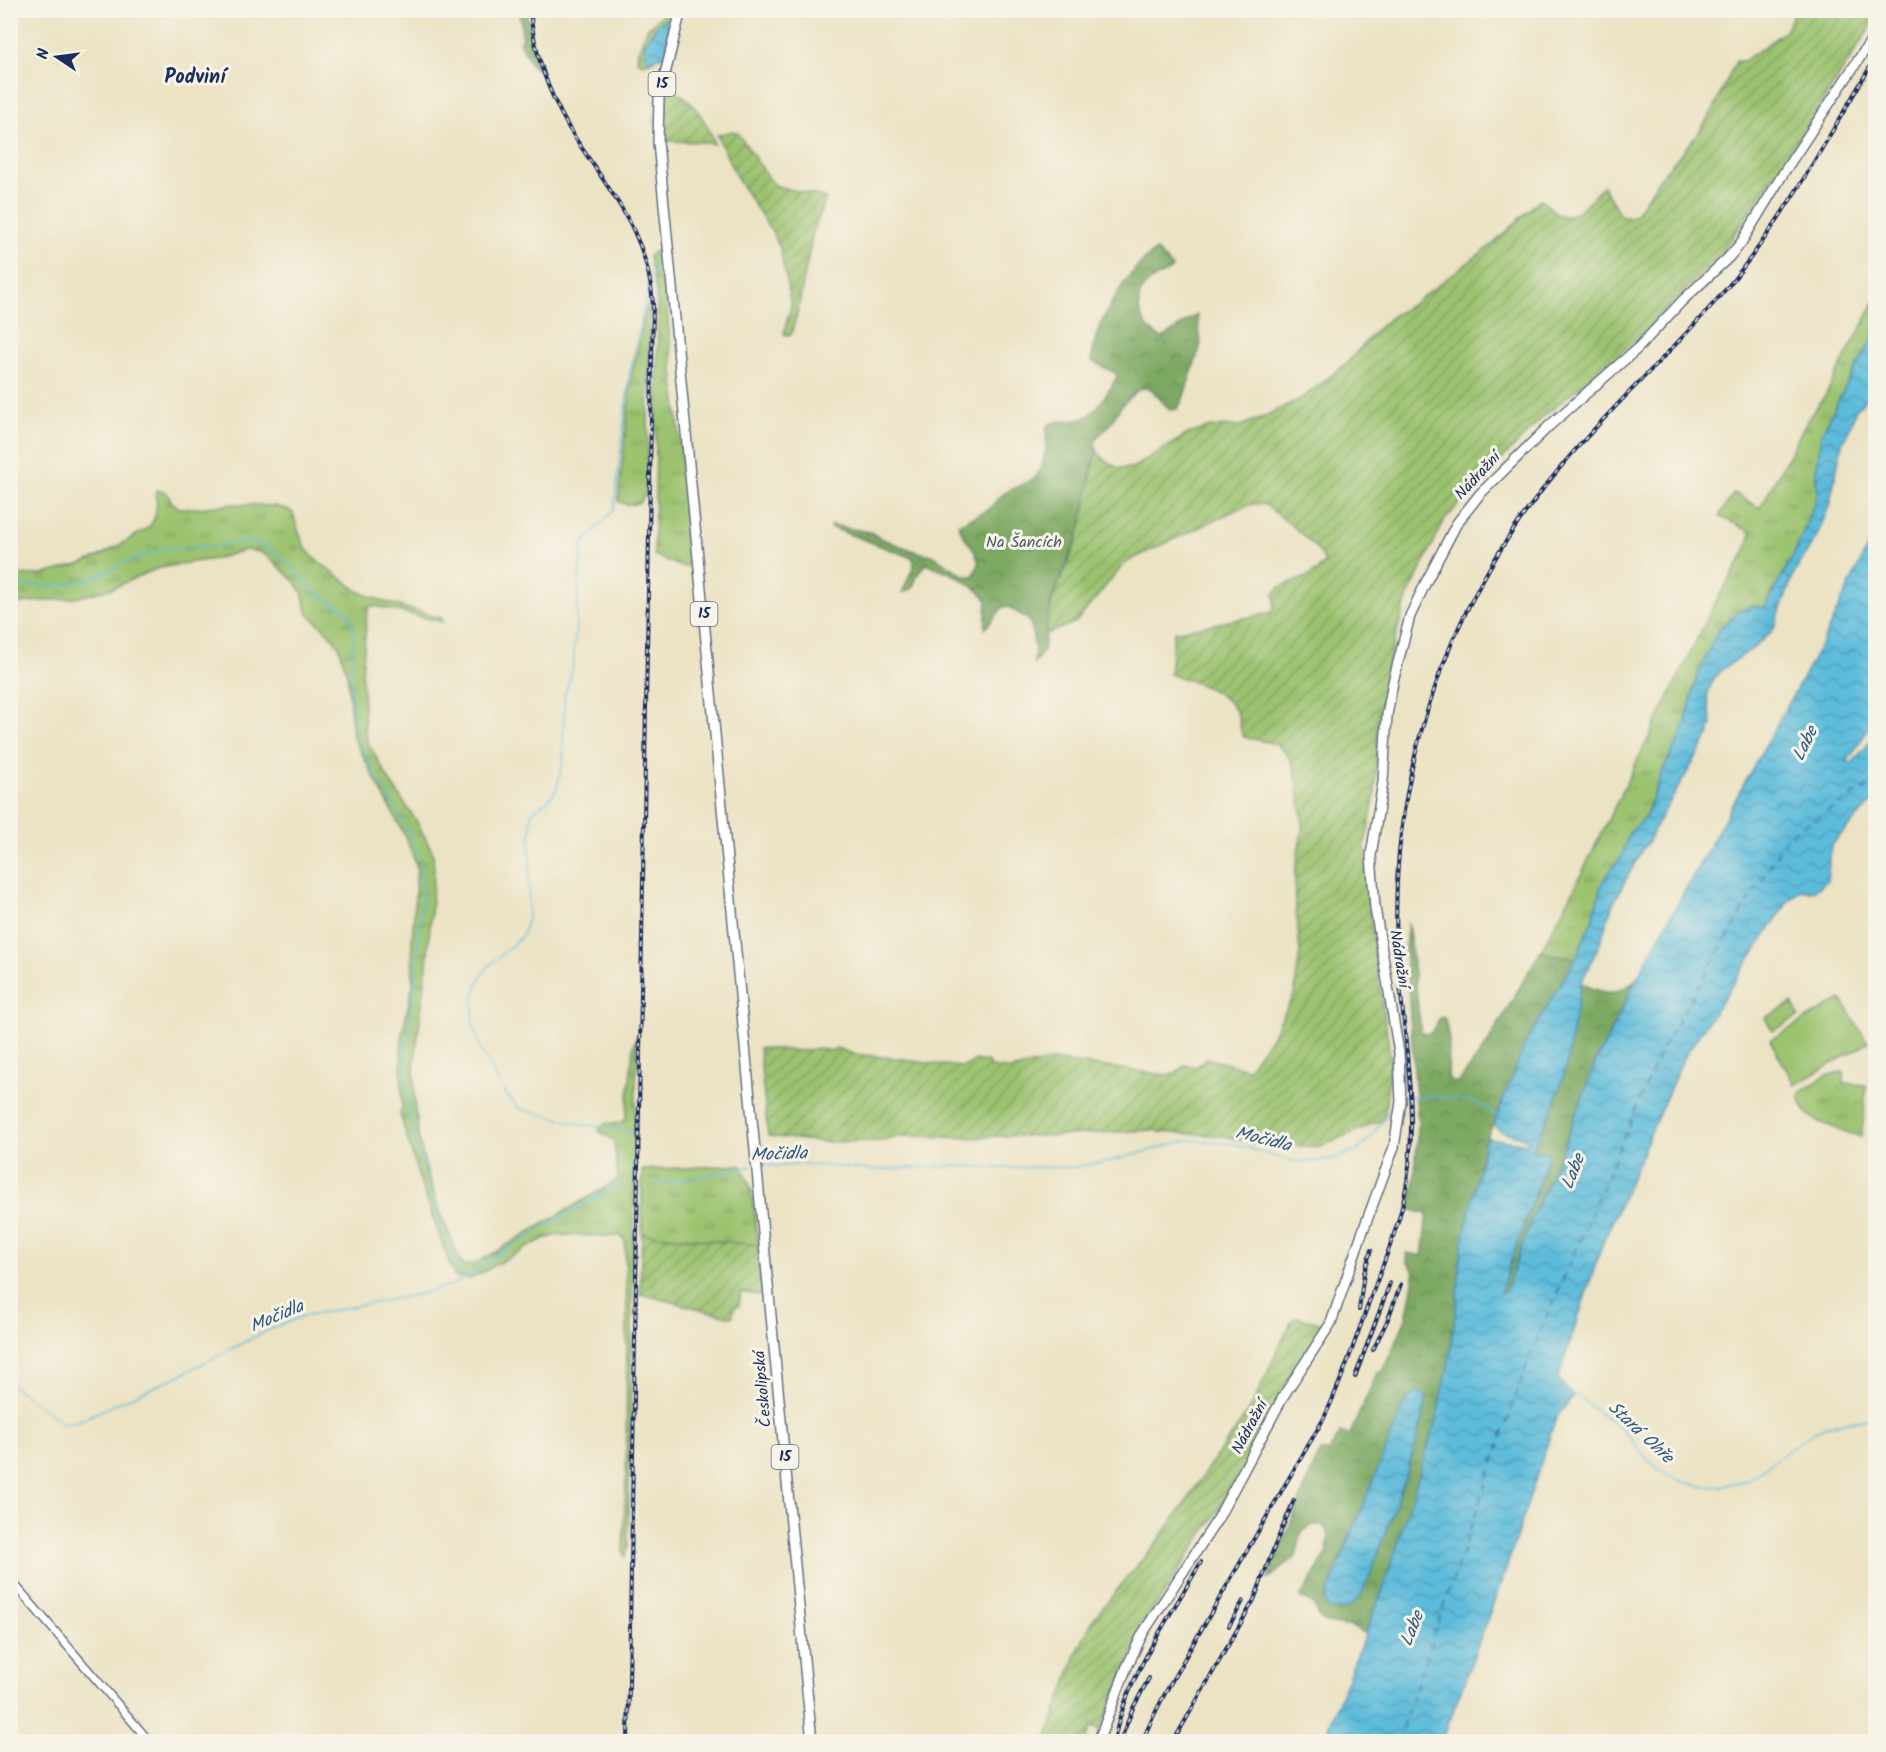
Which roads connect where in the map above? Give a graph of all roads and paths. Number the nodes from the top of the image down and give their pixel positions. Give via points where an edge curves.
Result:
1 (681, 10) edge
2 (1875, 33) edge
3 (10, 1580) edge
4 (150, 1742) edge
5 (812, 1742) edge
6 (1098, 1742) edge

1 - 5 main road, Českolipská / 15 via 659,98 658,142
2 - 6 main road, Nádražní via 1741,243 1639,347 1549,426 1480,494 1442,548 1410,616 1387,715 1383,782 1371,855 1375,908 1399,1053 1401,1097 1391,1154 1331,1323 1284,1395 1217,1520 1143,1633
3 - 4 street

